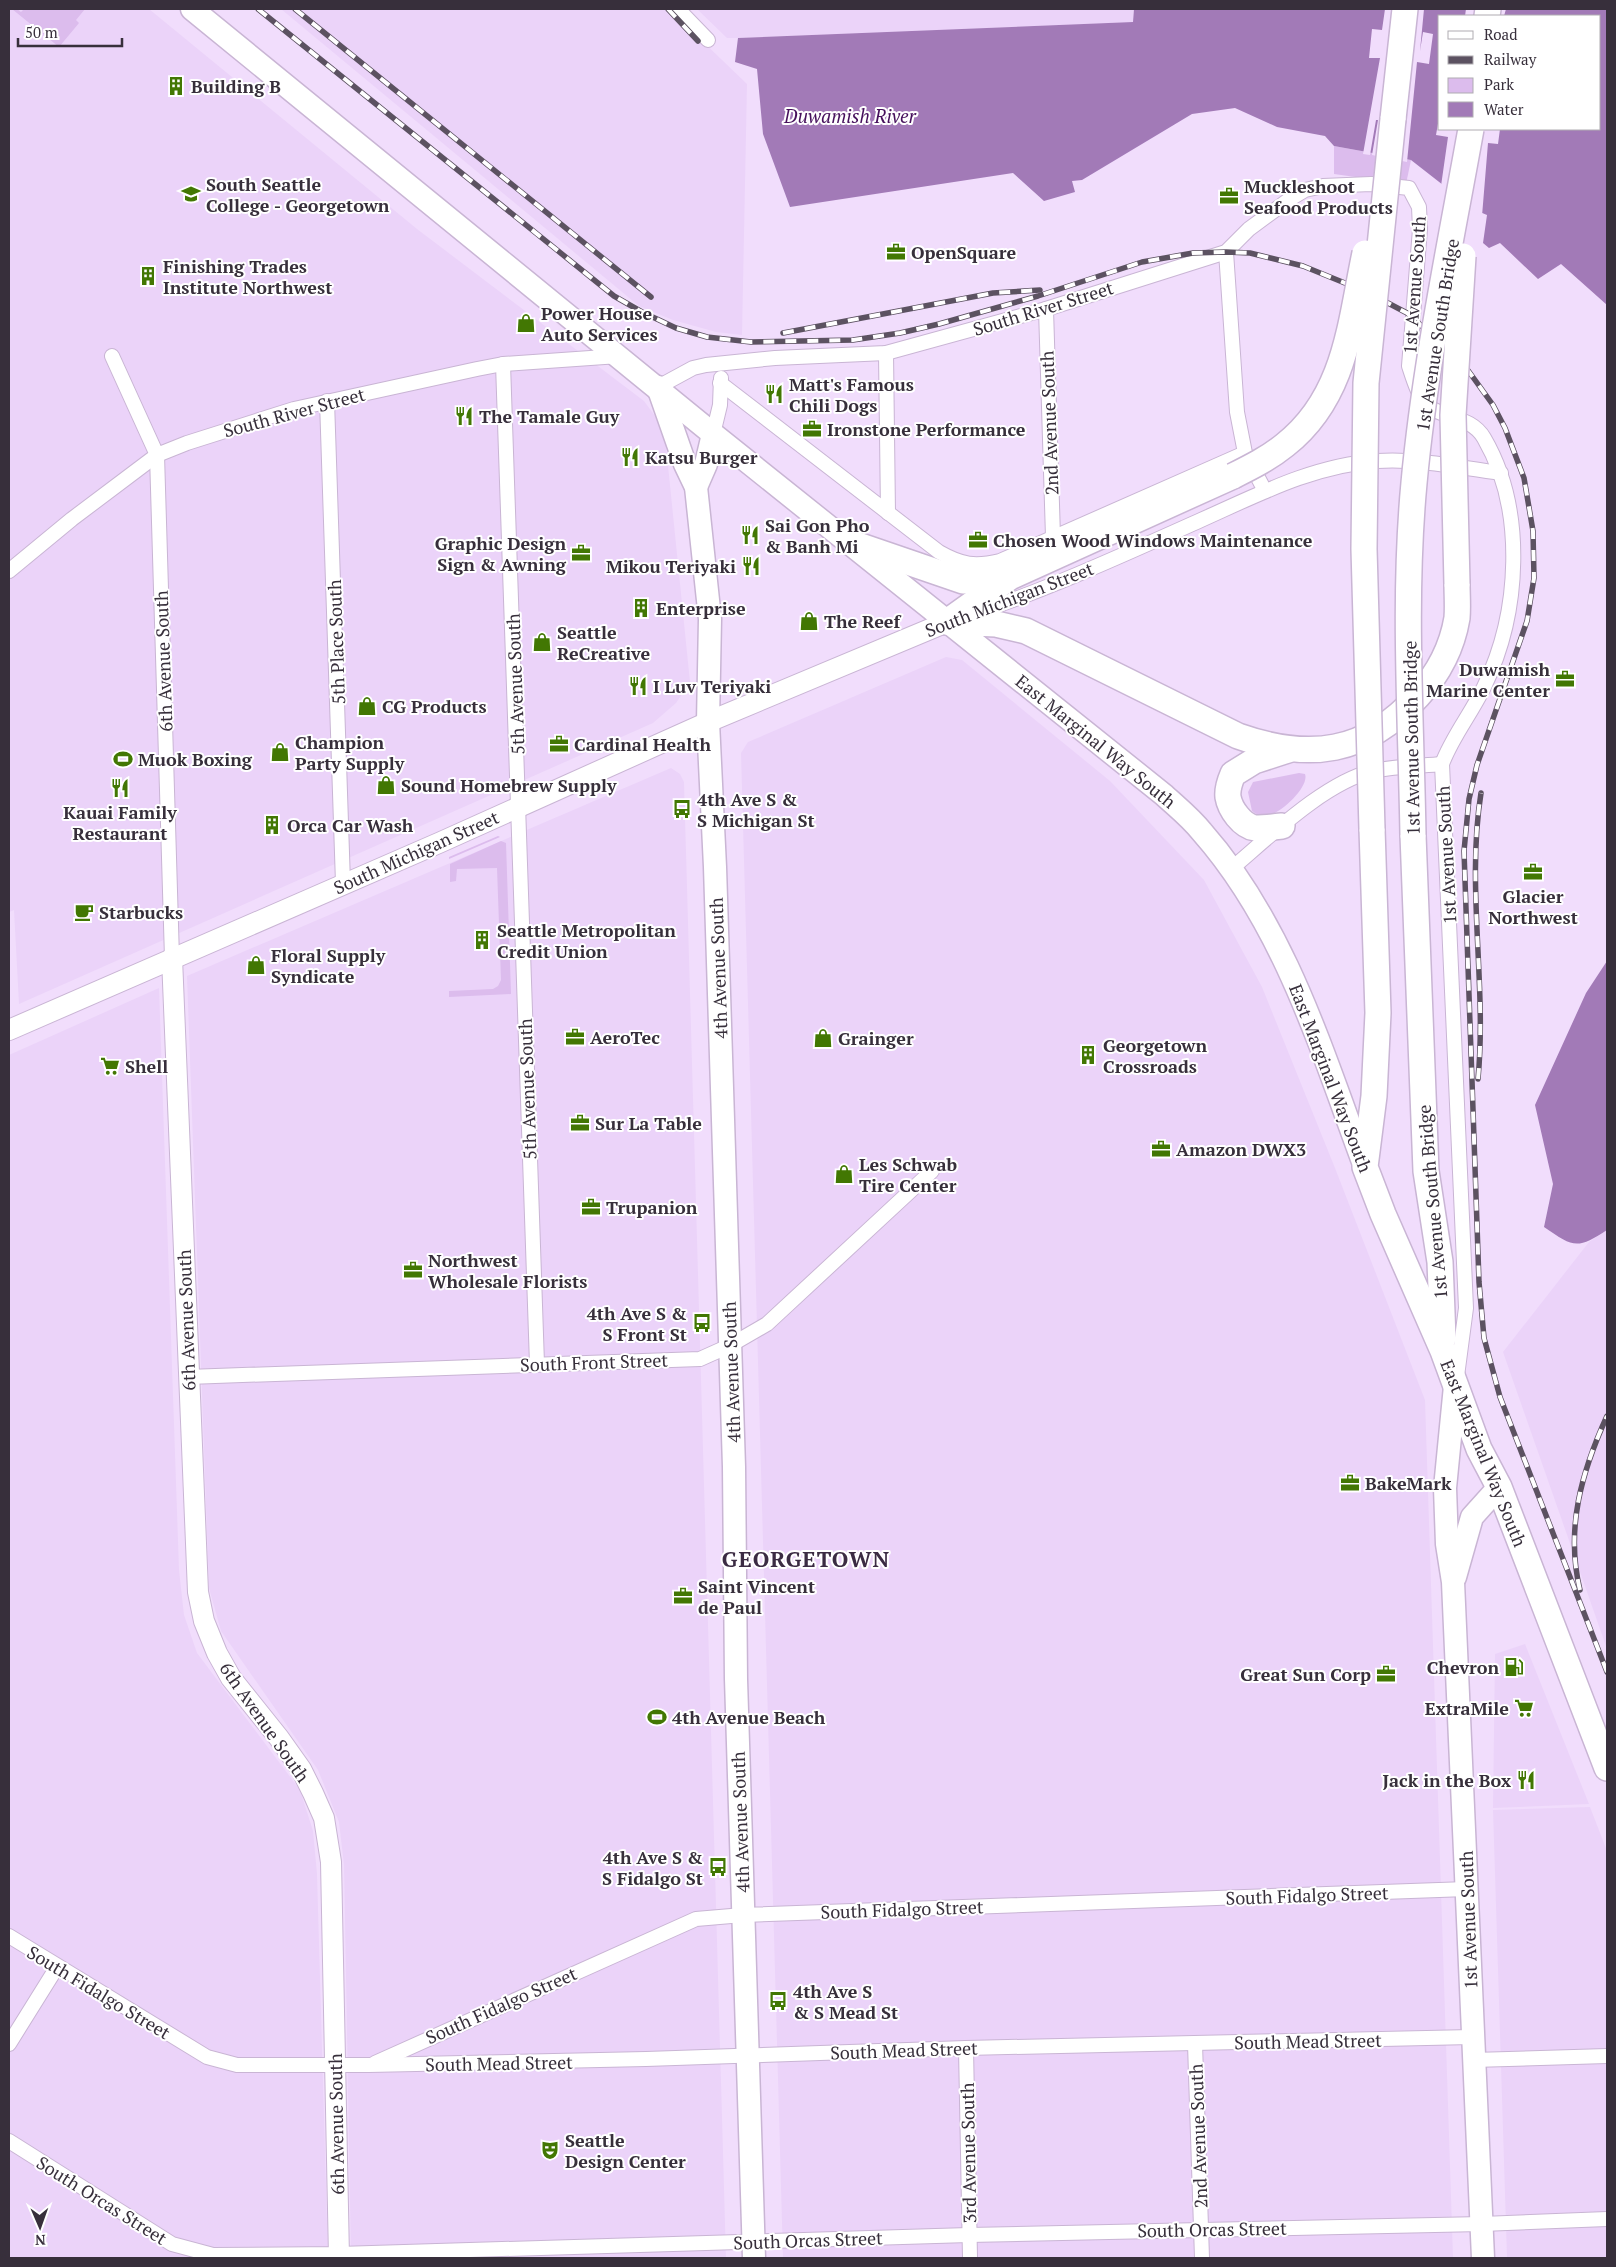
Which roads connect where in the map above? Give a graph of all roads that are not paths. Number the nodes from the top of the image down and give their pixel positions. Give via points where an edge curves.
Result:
1 (192, 9) edge
2 (678, 9) edge
3 (1405, 9) edge
4 (708, 40) dead end
5 (1393, 119) junction
6 (1472, 130) edge
7 (1472, 130) edge
8 (1409, 188) joint
9 (1226, 252) junction
10 (1046, 309) junction
11 (886, 353) junction
12 (112, 356) dead end
13 (620, 356) junction
14 (725, 362) junction
15 (503, 364) junction
16 (720, 383) junction
17 (658, 387) junction
18 (327, 401) junction
19 (713, 434) junction
20 (1245, 454) junction
21 (157, 455) junction
22 (1501, 473) junction
23 (696, 487) junction
24 (1265, 491) junction
25 (888, 513) junction
26 (1053, 537) junction
27 (852, 543) junction
28 (9, 571) edge
29 (1010, 577) junction
30 (948, 622) junction
31 (708, 722) junction
32 (1289, 750) junction
33 (1442, 764) junction
34 (519, 806) junction
35 (1282, 826) junction
36 (1231, 869) junction
37 (344, 883) junction
38 (172, 958) junction
39 (9, 1030) edge
40 (1365, 1167) junction
41 (932, 1171) dead end
42 (729, 1346) junction
43 (1443, 1350) junction
44 (537, 1364) junction
45 (188, 1377) junction
46 (1455, 1386) junction
47 (1499, 1487) junction
48 (1453, 1582) junction
49 (1607, 1768) edge
50 (1467, 1889) junction
51 (743, 1915) junction
52 (9, 1936) edge
53 (57, 1967) junction
54 (1472, 2037) junction
55 (9, 2044) edge
56 (1195, 2044) junction
57 (966, 2048) junction
58 (748, 2056) junction
59 (1607, 2056) edge
60 (1472, 2060) junction
61 (335, 2065) junction
62 (369, 2066) junction
63 (9, 2141) edge
64 (1607, 2219) edge
65 (1482, 2224) junction
66 (1201, 2229) junction
67 (969, 2235) junction
68 (754, 2250) edge
69 (562, 2253) edge
70 (339, 2256) edge
71 (970, 2258) edge
72 (1202, 2258) edge
73 (1483, 2258) edge

1 - 13 main road, East Marginal Way South
2 - 4 street
3 - 5 highway
5 - 29 highway, bridge via 1340,369 1329,395 1303,429 1270,456 1233,476
5 - 40 highway, bridge via 1366,383 1364,549 1378,1013 1374,1096
6 - 32 highway, bridge via 1453,415 1457,617 1452,640 1440,668 1428,685 1388,725 1342,746
7 - 43 highway, 1st Avenue South Bridge, bridge via 1429,366 1414,490 1408,627 1426,1171 1440,1262
8 - 9 street, South River Street via 1371,184 1305,190 1248,229
8 - 22 street, 1st Avenue South via 1419,207 1420,229 1408,366 1428,406 1476,428
9 - 10 street, South River Street
9 - 20 street via 1234,394
10 - 11 street, South River Street
10 - 26 street, 2nd Avenue South
11 - 14 street, South River Street
11 - 25 street
12 - 21 street, 6th Avenue South
13 - 15 street, South River Street
13 - 17 main road, East Marginal Way South
14 - 16 street, 4th Avenue South
14 - 17 street, South River Street via 693,368
15 - 18 street, South River Street
15 - 34 street, 5th Avenue South
16 - 19 street, 4th Avenue South via 720,405
16 - 25 street
17 - 19 main road, East Marginal Way South
17 - 23 main road, 4th Avenue South
18 - 21 street, South River Street via 241,425
18 - 37 street, 5th Place South
19 - 23 main road, 4th Avenue South
19 - 27 main road, East Marginal Way South
20 - 24 street
20 - 26 street
21 - 28 street, South River Street
21 - 38 street, 6th Avenue South
22 - 24 street, South Michigan Street via 1404,461 1376,461 1339,466
22 - 33 street, 1st Avenue South via 1508,501 1513,557 1506,623 1484,686 1448,746
23 - 31 main road, 4th Avenue South via 710,619
24 - 30 street, South Michigan Street via 1020,598
25 - 26 street via 939,552 967,564 982,566 1000,561
27 - 29 highway via 963,581
27 - 30 main road, East Marginal Way South
29 - 30 highway
30 - 31 street, South Michigan Street
30 - 32 highway via 996,624 1026,631 1218,728 1264,745
30 - 36 main road, East Marginal Way South via 1164,795 1202,831
31 - 34 street, South Michigan Street
31 - 42 main road, 4th Avenue South
32 - 35 highway via 1254,761 1233,774 1228,788 1228,798 1243,822 1253,828
33 - 35 street via 1372,771 1346,781
33 - 46 street, 1st Avenue South via 1466,1308
34 - 37 street, South Michigan Street
34 - 44 street, 5th Avenue South
35 - 36 street
36 - 40 main road, East Marginal Way South via 1287,966
37 - 38 street, South Michigan Street
38 - 39 street, South Michigan Street
38 - 45 street, 6th Avenue South
40 - 43 highway, East Marginal Way South
41 - 42 street, South Front Street via 777,1315 756,1332
42 - 44 street, South Front Street via 700,1359
42 - 51 main road, 4th Avenue South
43 - 46 highway, East Marginal Way South
44 - 45 street, South Front Street
45 - 61 street, 6th Avenue South via 196,1570 204,1622 231,1678 301,1769 326,1827 331,1862
46 - 47 highway, East Marginal Way South via 1479,1449
46 - 48 main road, 1st Avenue South via 1445,1488 1447,1544
47 - 48 main road, 1st Avenue South via 1472,1517
47 - 49 highway, East Marginal Way South
48 - 50 main road, 1st Avenue South
50 - 51 street, South Fidalgo Street
50 - 54 main road, 1st Avenue South
51 - 58 main road, 4th Avenue South
51 - 62 street, South Fidalgo Street via 696,1918
52 - 53 street, South Fidalgo Street
53 - 55 street
53 - 61 street, South Fidalgo Street via 207,2058 237,2065
54 - 56 street, South Mead Street
54 - 60 main road, 1st Avenue South
56 - 57 street, South Mead Street
56 - 66 street, 2nd Avenue South
57 - 58 street, South Mead Street
57 - 67 street, 3rd Avenue South
58 - 62 street, South Mead Street
58 - 68 main road, 4th Avenue South
59 - 60 street
60 - 65 main road, 1st Avenue South
61 - 62 street, South Mead Street
61 - 70 street, 6th Avenue South
63 - 70 street, South Orcas Street via 172,2244 213,2255
64 - 65 street, South Orcas Street
65 - 66 street, South Orcas Street
65 - 73 main road, 1st Avenue South
66 - 67 street, South Orcas Street
66 - 72 street, 2nd Avenue South
67 - 68 street, South Orcas Street
67 - 71 street, 3rd Avenue South
68 - 69 street, South Orcas Street
69 - 70 street, South Orcas Street

